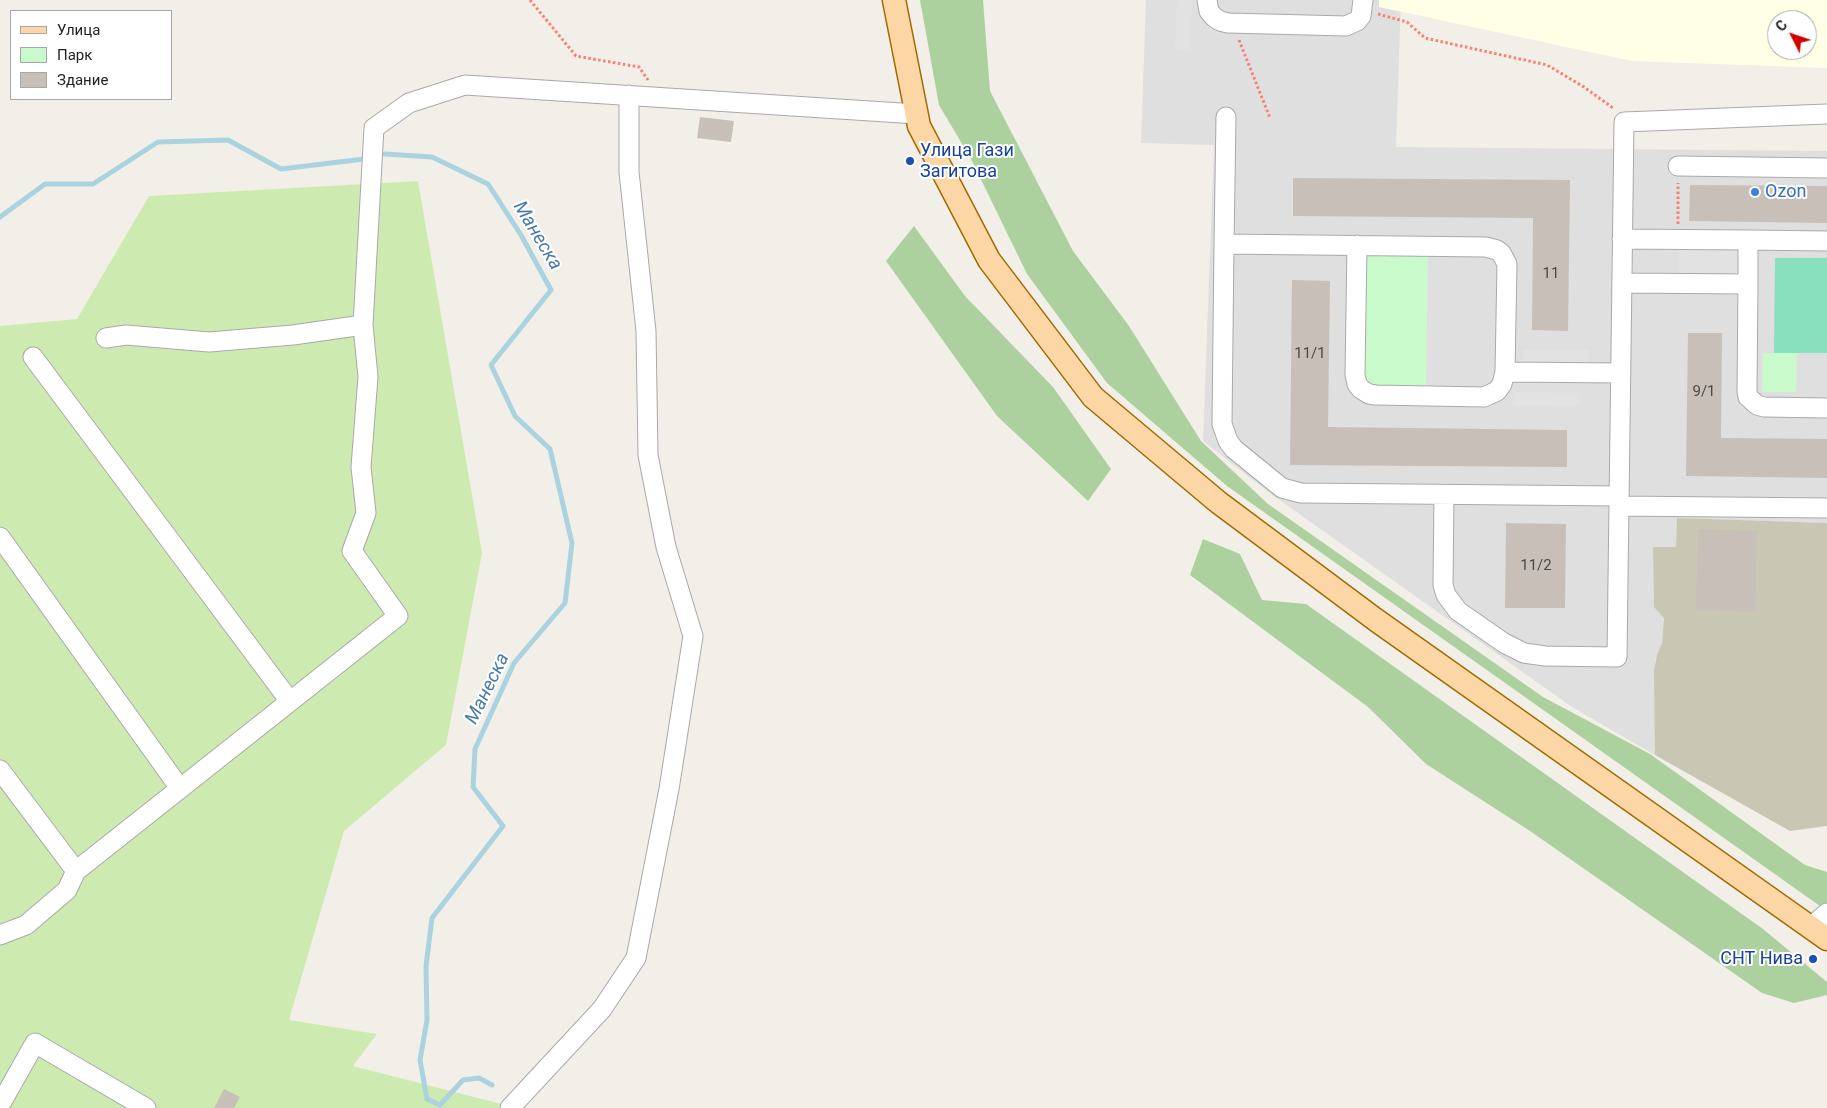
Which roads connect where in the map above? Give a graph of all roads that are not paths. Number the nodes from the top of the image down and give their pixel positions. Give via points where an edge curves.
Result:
1 (894, 0) edge
2 (1207, 2) edge
3 (1363, 5) edge
4 (629, 95) junction
5 (917, 114) junction
6 (1827, 114) edge
7 (1226, 117) dead end
8 (1678, 166) road end
9 (1827, 168) edge
10 (1622, 239) junction
11 (1748, 240) junction
12 (1827, 241) edge
13 (1224, 244) junction
14 (1357, 245) junction
15 (1622, 283) junction
16 (1748, 284) junction
17 (363, 325) junction
18 (106, 338) dead end
19 (34, 357) dead end
20 (1505, 372) junction
21 (1621, 373) junction
22 (1827, 408) edge
23 (1444, 495) junction
24 (1619, 501) junction
25 (1827, 508) edge
26 (0, 537) edge
27 (289, 700) junction
28 (0, 770) edge
29 (180, 787) junction
30 (76, 871) junction
31 (1822, 926) edge
32 (0, 935) edge
33 (0, 1105) edge
34 (146, 1108) edge
35 (510, 1108) edge

1 - 5 main road
2 - 3 street via 1209,11 1220,21 1346,26 1357,21
4 - 5 street
4 - 17 street via 465,85 409,102 374,128
4 - 35 street via 629,172 646,331 648,455 666,548 693,636 669,789 636,958 602,1009
5 - 31 main road via 920,126 989,260 1094,397 1218,502 1376,620
6 - 10 street via 1624,122
7 - 13 street
8 - 9 street
10 - 11 street
10 - 15 street
11 - 12 street
11 - 16 street
13 - 14 street
13 - 23 street via 1222,424 1234,449 1290,491
14 - 20 street via 1486,246 1501,253 1507,264
14 - 20 street via 1355,375 1360,389 1376,395 1484,396 1497,391
15 - 16 street
15 - 21 street
16 - 22 street via 1748,397 1764,407
17 - 18 street via 209,342 126,335
17 - 27 street via 368,377 361,467 366,513 352,551 398,616
19 - 27 street
20 - 21 street
21 - 24 street
23 - 24 street
23 - 24 street via 1443,585 1452,604 1466,618 1514,649 1534,656 1618,657
24 - 25 street
26 - 29 street
27 - 29 street
28 - 30 street
29 - 30 street
30 - 32 street via 67,890 26,925
33 - 34 street via 35,1043

